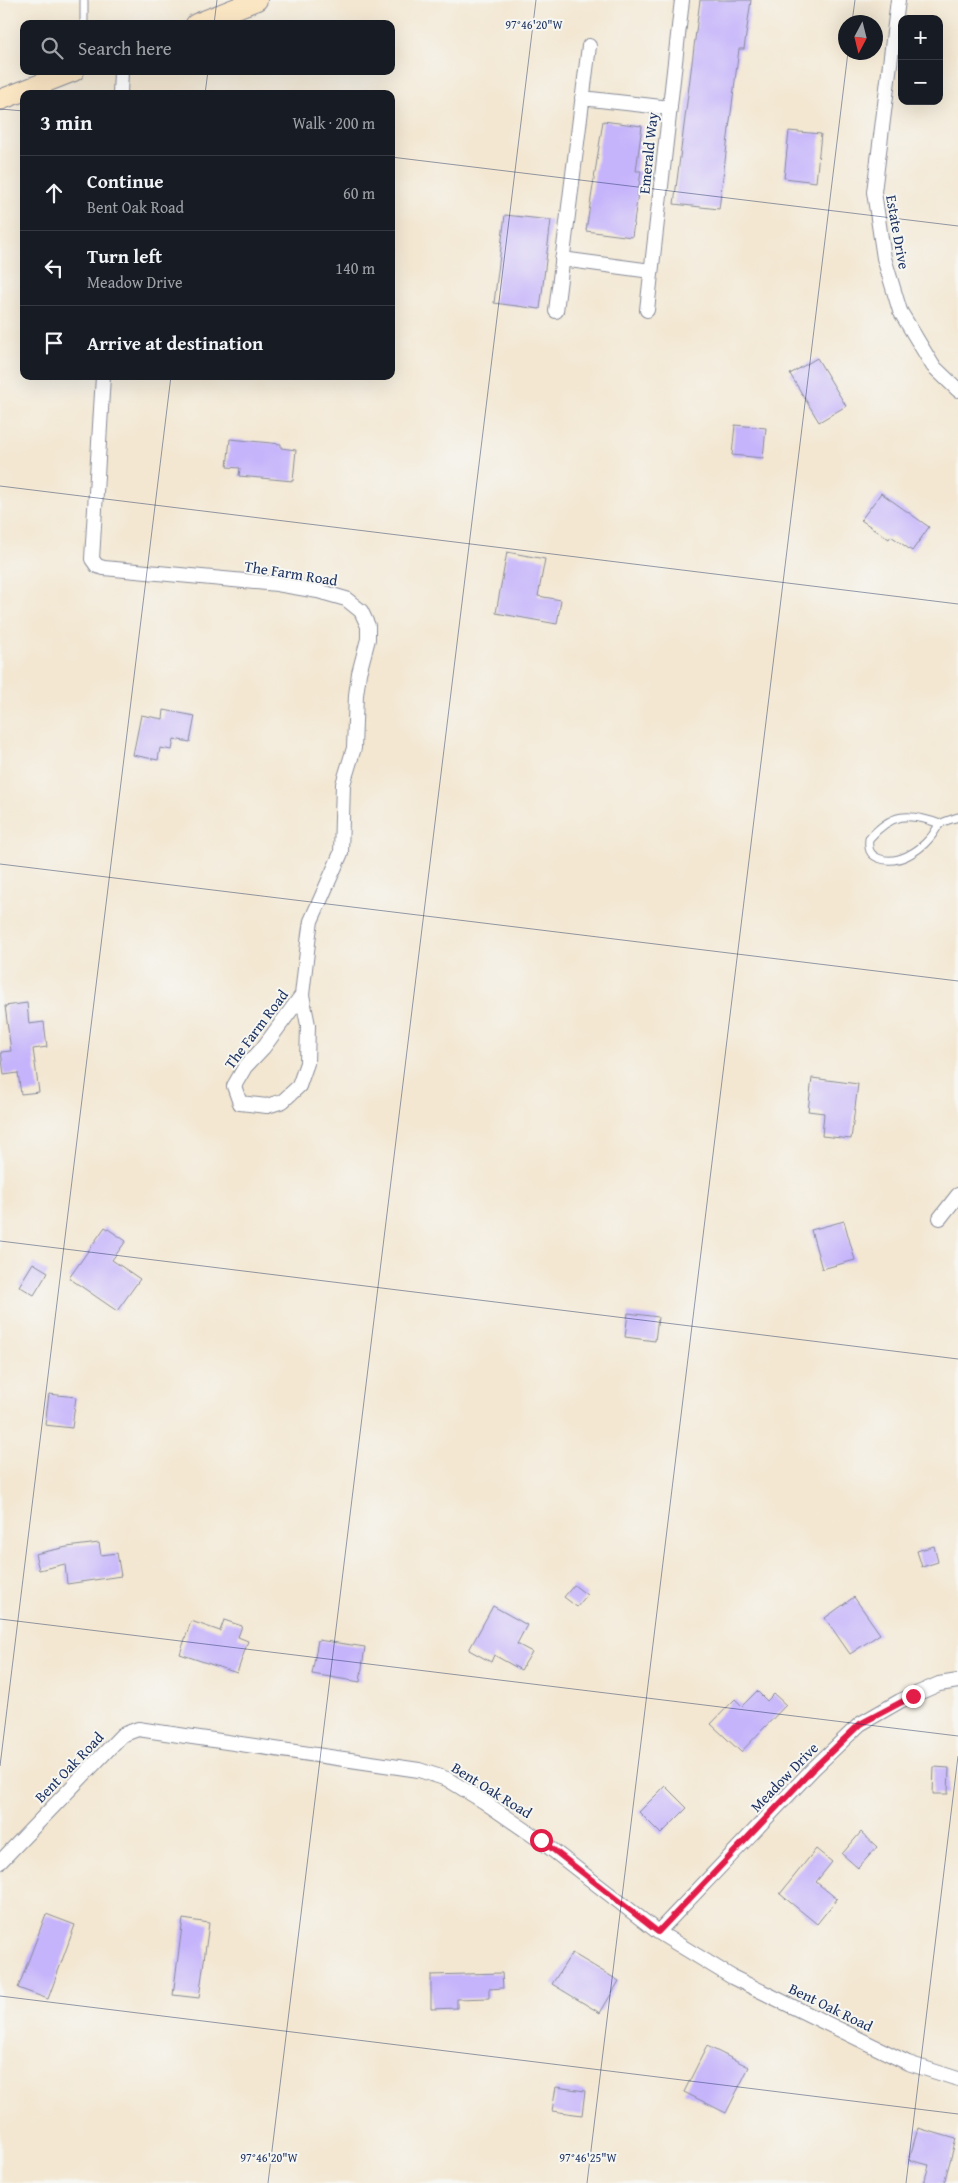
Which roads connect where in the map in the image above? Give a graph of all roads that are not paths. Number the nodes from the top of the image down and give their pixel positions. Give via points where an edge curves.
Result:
1 (84, 0) edge
2 (257, 0) edge
3 (682, 0) edge
4 (898, 0) edge
5 (84, 20) edge
6 (206, 20) edge
7 (589, 46) dead end
8 (64, 75) edge
9 (121, 75) edge
10 (26, 90) edge
11 (120, 90) edge
12 (20, 92) edge
13 (582, 98) junction
14 (0, 100) edge
15 (670, 108) junction
16 (562, 259) junction
17 (651, 271) junction
18 (647, 310) dead end
19 (556, 311) dead end
20 (103, 380) edge
21 (958, 390) edge
22 (958, 817) edge
23 (940, 824) junction
24 (302, 995) junction
25 (958, 1195) edge
26 (940, 1218) dead end
27 (958, 1681) edge
28 (0, 1862) edge
29 (658, 1932) junction
30 (958, 2079) edge

1 - 5 lane
2 - 6 street
3 - 15 street, Emerald Way
4 - 21 street, Estate Drive via 874,192 884,258 900,312 933,366
7 - 13 street
8 - 10 street
9 - 11 street
12 - 14 street
13 - 15 street
13 - 16 street
15 - 17 street, Emerald Way
16 - 17 street
16 - 19 street
17 - 18 street, Emerald Way
20 - 24 street, The Farm Road via 92,559 97,566 277,584 318,592 346,599 361,611 368,626 356,695 354,748 343,784 341,853 311,921
22 - 23 lane
23 - 23 lane via 916,851 900,859 882,860 873,856 868,848 868,839 887,821 903,816 921,817
24 - 24 street, The Farm Road via 308,1025 307,1063 300,1086 283,1101 267,1106 240,1103 234,1086 245,1067
25 - 26 street
27 - 29 street, Meadow Drive via 939,1684 860,1724
28 - 29 street, Bent Oak Road via 122,1735 138,1729 419,1770 447,1779 541,1840
29 - 30 street, Bent Oak Road via 732,1977 908,2063

